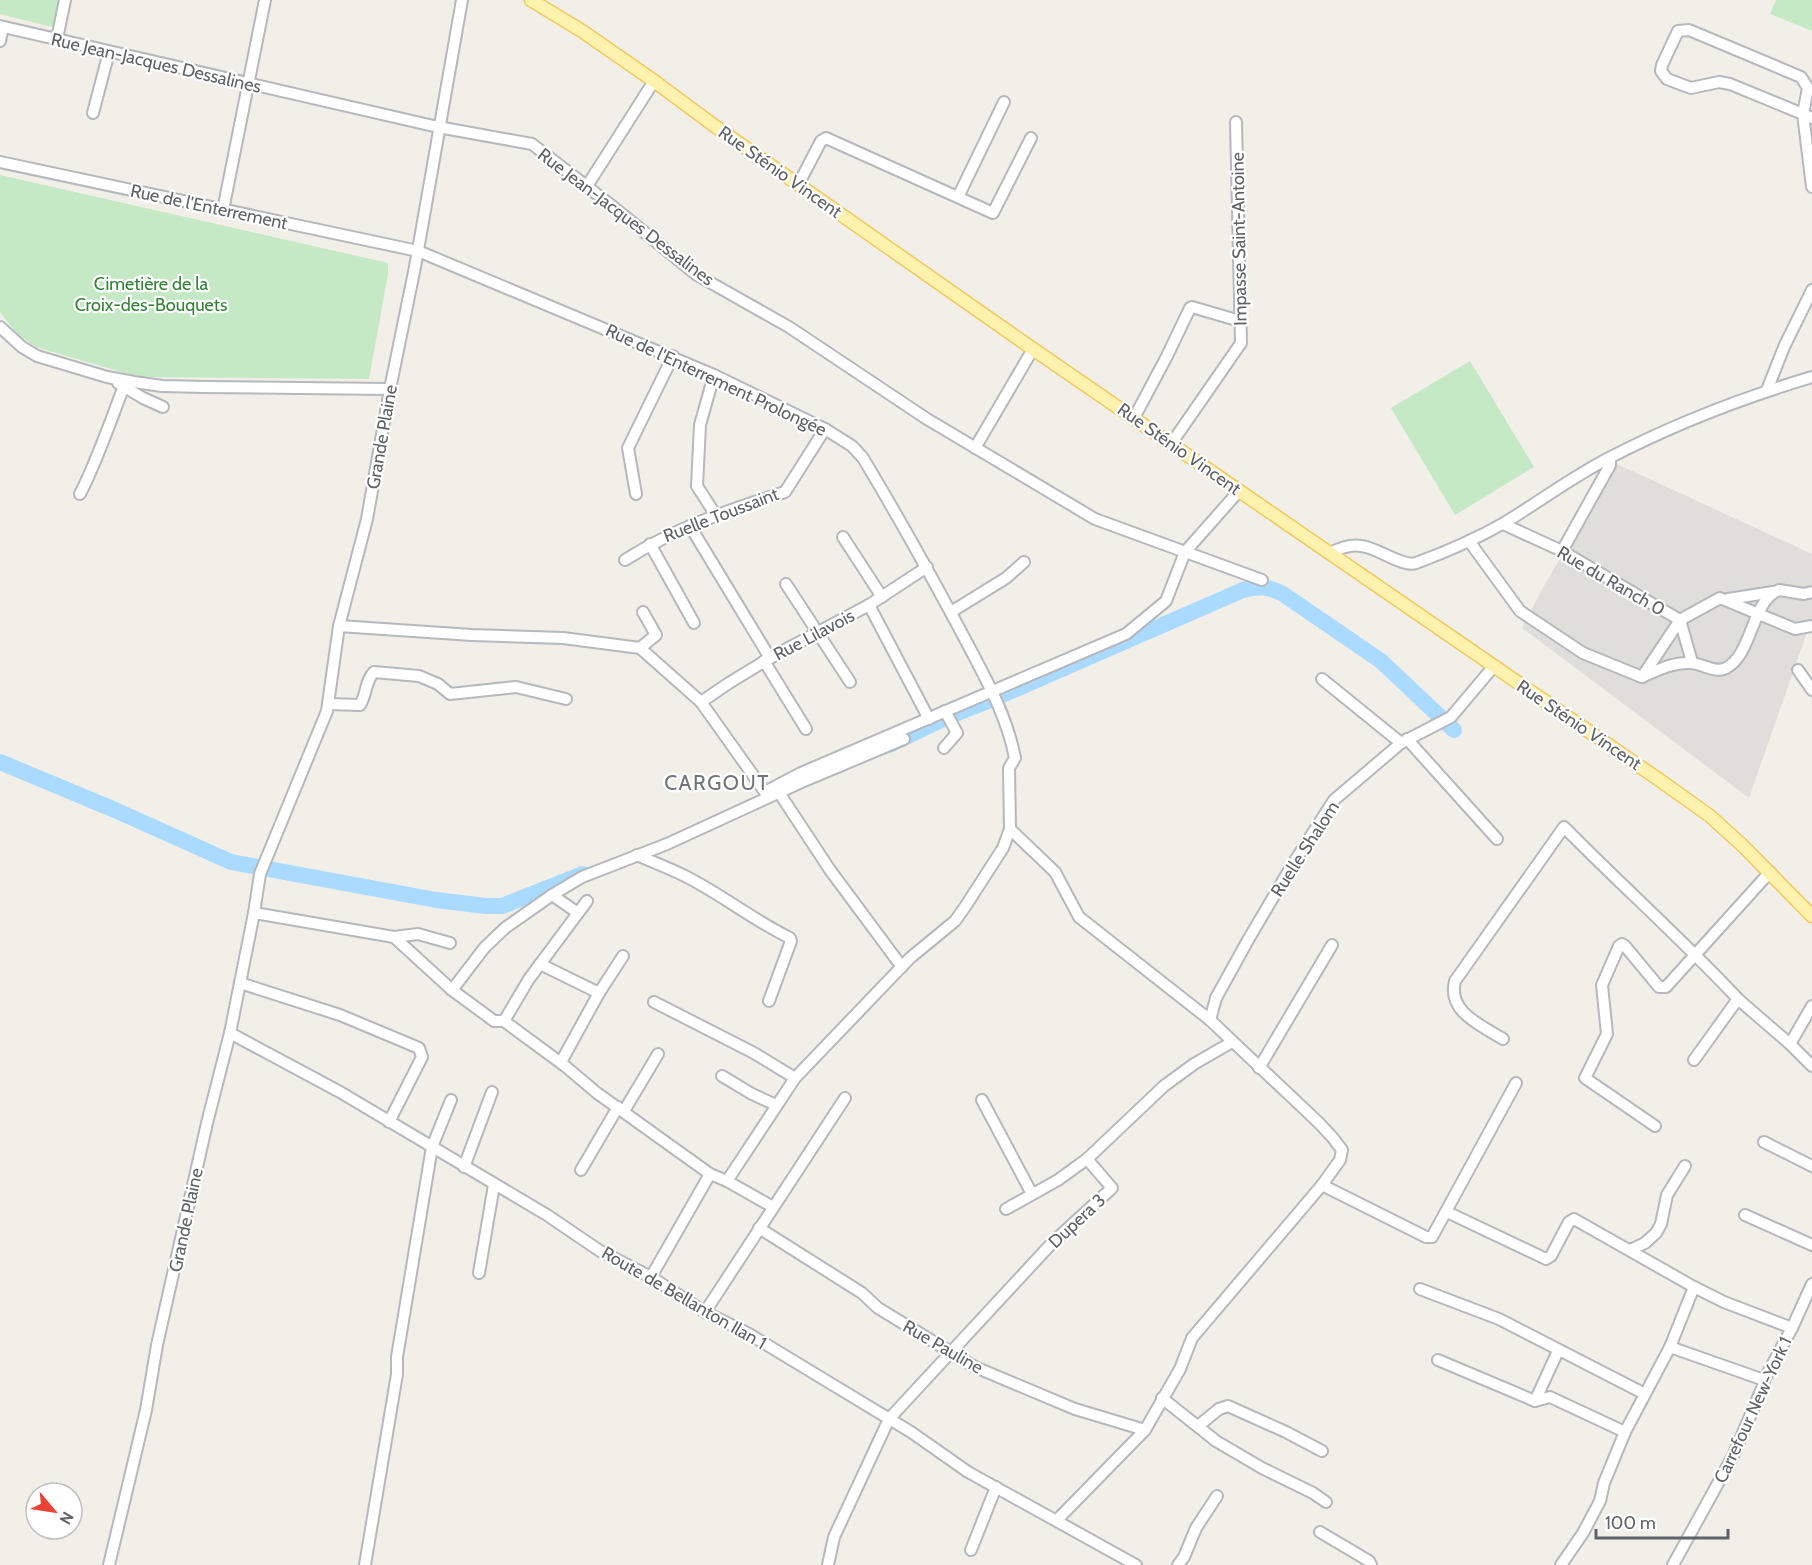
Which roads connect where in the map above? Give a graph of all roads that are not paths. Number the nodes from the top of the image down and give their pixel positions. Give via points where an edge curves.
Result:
1 (66, 0) edge
2 (265, 0) edge
3 (462, 0) edge
4 (531, 0) edge
5 (2, 26) edge
6 (57, 39) junction
7 (0, 41) edge
8 (109, 52) junction
9 (654, 81) junction
10 (247, 85) junction
11 (1004, 102) dead end
12 (93, 113) dead end
13 (1807, 116) edge
14 (1236, 122) dead end
15 (438, 128) junction
16 (1031, 138) dead end
17 (0, 162) edge
18 (798, 185) junction
19 (586, 186) junction
20 (1812, 187) edge
21 (958, 197) junction
22 (223, 210) junction
23 (418, 251) junction
24 (1812, 290) edge
25 (1240, 321) junction
26 (0, 327) edge
27 (1033, 349) junction
28 (673, 356) junction
29 (714, 375) junction
30 (108, 377) junction
31 (1812, 377) edge
32 (124, 386) junction
33 (390, 389) junction
34 (1767, 390) junction
35 (163, 407) dead end
36 (1134, 418) junction
37 (825, 429) junction
38 (1171, 444) junction
39 (975, 448) junction
40 (1610, 458) junction
41 (1239, 491) junction
42 (80, 494) dead end
43 (636, 494) dead end
44 (715, 514) junction
45 (1503, 524) junction
46 (690, 526) junction
47 (843, 537) dead end
48 (1469, 541) junction
49 (650, 544) junction
50 (1562, 551) junction
51 (1185, 552) junction
52 (1330, 553) junction
53 (625, 560) dead end
54 (1024, 562) dead end
55 (927, 567) junction
56 (1262, 580) dead end
57 (786, 585) dead end
58 (1773, 592) junction
59 (1812, 592) edge
60 (882, 597) junction
61 (1728, 600) junction
62 (869, 605) junction
63 (643, 612) dead end
64 (951, 612) junction
65 (1759, 615) junction
66 (1680, 620) junction
67 (694, 623) dead end
68 (339, 626) junction
69 (1812, 626) edge
70 (818, 633) junction
71 (640, 648) junction
72 (767, 659) junction
73 (1692, 662) junction
74 (1494, 666) junction
75 (1798, 670) dead end
76 (1642, 677) junction
77 (1322, 679) dead end
78 (850, 682) dead end
79 (1812, 690) edge
80 (994, 696) junction
81 (566, 699) dead end
82 (701, 702) junction
83 (328, 704) junction
84 (947, 714) junction
85 (929, 719) junction
86 (806, 729) dead end
87 (904, 739) dead end
88 (1404, 741) junction
89 (944, 748) dead end
90 (803, 777) junction
91 (777, 789) junction
92 (1010, 829) junction
93 (1497, 839) dead end
94 (637, 855) junction
95 (1770, 872) junction
96 (552, 895) junction
97 (586, 901) dead end
98 (254, 913) junction
99 (578, 913) junction
100 (1812, 916) edge
101 (394, 937) junction
102 (450, 943) dead end
103 (1332, 945) dead end
104 (1695, 954) junction
105 (623, 956) dead end
106 (540, 964) junction
107 (902, 967) junction
108 (240, 983) junction
109 (453, 990) junction
110 (599, 993) junction
111 (1739, 1000) junction
112 (769, 1001) dead end
113 (654, 1002) dead end
114 (1812, 1006) edge
115 (1210, 1020) junction
116 (504, 1021) junction
117 (230, 1033) junction
118 (1503, 1039) dead end
119 (1232, 1042) junction
120 (1790, 1044) junction
121 (658, 1054) dead end
122 (1694, 1060) dead end
123 (561, 1062) junction
124 (1812, 1066) edge
125 (1259, 1068) junction
126 (722, 1076) dead end
127 (795, 1078) junction
128 (1516, 1083) dead end
129 (492, 1092) dead end
130 (845, 1098) dead end
131 (451, 1100) dead end
132 (982, 1100) dead end
133 (776, 1105) junction
134 (621, 1109) junction
135 (389, 1122) junction
136 (1655, 1126) dead end
137 (1764, 1142) dead end
138 (432, 1147) junction
139 (1087, 1159) junction
140 (1684, 1166) dead end
141 (1812, 1166) edge
142 (464, 1167) junction
143 (581, 1170) dead end
144 (710, 1174) junction
145 (727, 1181) junction
146 (494, 1185) junction
147 (1322, 1185) junction
148 (1032, 1194) junction
149 (773, 1207) junction
150 (1006, 1209) dead end
151 (1447, 1212) junction
152 (1745, 1215) dead end
153 (759, 1228) junction
154 (1812, 1245) edge
155 (1630, 1250) junction
156 (478, 1273) dead end
157 (651, 1277) junction
158 (1812, 1284) edge
159 (1694, 1287) junction
160 (1420, 1289) dead end
161 (1807, 1304) edge
162 (705, 1312) junction
163 (1792, 1328) junction
164 (1670, 1347) junction
165 (1558, 1351) junction
166 (950, 1352) junction
167 (1438, 1360) dead end
168 (1764, 1380) junction
169 (1645, 1394) junction
170 (1162, 1398) junction
171 (1536, 1401) junction
172 (889, 1419) junction
173 (1198, 1426) junction
174 (1145, 1430) junction
175 (1625, 1432) junction
176 (1322, 1451) dead end
177 (996, 1487) junction
178 (1217, 1496) dead end
179 (1326, 1502) dead end
180 (1057, 1520) junction
181 (1320, 1532) dead end
182 (971, 1550) dead end
183 (109, 1565) edge
184 (365, 1565) edge
185 (828, 1565) edge
186 (1136, 1565) edge
187 (1178, 1565) edge
188 (1371, 1565) edge
189 (1561, 1565) edge
190 (1673, 1565) edge

1 - 6 street
2 - 10 street
3 - 15 street, Grande Plaine
4 - 9 main road, Rue Sténio Vincent
5 - 6 street, Rue Jean-Jacques Dessalines
5 - 7 street
6 - 8 street, Rue Jean-Jacques Dessalines
8 - 10 street, Rue Jean-Jacques Dessalines
8 - 12 street
9 - 18 main road, Rue Sténio Vincent
9 - 19 street
10 - 15 street, Rue Jean-Jacques Dessalines
10 - 22 street
11 - 21 street
13 - 13 street via 1724,82 1691,88 1667,79 1661,71 1673,37 1678,31 1689,30 1801,77 1808,88
13 - 20 street
14 - 25 street, Impasse Saint-Antoine
15 - 19 street, Rue Jean-Jacques Dessalines via 532,144
15 - 23 street, Grande Plaine
16 - 21 street via 995,212
17 - 22 street, Rue de l'Enterrement
18 - 21 street via 826,138
18 - 27 main road, Rue Sténio Vincent
19 - 39 street, Rue Jean-Jacques Dessalines via 698,275 789,327
22 - 23 street, Rue de l'Enterrement
23 - 28 street, Rue de l'Enterrement Prolongée
23 - 33 street, Grande Plaine
24 - 34 street
25 - 36 street via 1190,308
25 - 38 street, Impasse Saint-Antoine via 1241,343
26 - 30 street via 37,356
27 - 36 main road, Rue Sténio Vincent
27 - 39 street
28 - 29 street, Rue de l'Enterrement Prolongée
28 - 43 street via 628,448
29 - 37 street, Rue de l'Enterrement Prolongée
29 - 44 street via 700,425 697,486
30 - 32 street
30 - 33 street via 162,386
31 - 34 street
32 - 35 street
32 - 42 street via 95,466
33 - 68 street, Grande Plaine via 367,519
34 - 40 street via 1700,415
36 - 38 main road, Rue Sténio Vincent
37 - 44 street, Ruelle Toussaint via 785,492
37 - 55 street, Rue de l'Enterrement Prolongée via 863,458
38 - 41 main road, Rue Sténio Vincent
39 - 51 street, Rue Jean-Jacques Dessalines via 1095,519
40 - 45 street
40 - 50 street via 1610,465
41 - 51 street
41 - 52 main road, Rue Sténio Vincent
44 - 46 street, Ruelle Toussaint
45 - 48 street
45 - 50 street, Rue du Ranch 0
46 - 49 street, Ruelle Toussaint
46 - 72 street
47 - 60 street
48 - 52 street via 1411,565 1361,546
48 - 76 street via 1520,611 1583,653
49 - 53 street, Ruelle Toussaint
49 - 67 street
50 - 66 street, Rue du Ranch 0
51 - 56 street, Rue Jean-Jacques Dessalines
51 - 80 street via 1166,601 1126,634
52 - 74 main road, Rue Sténio Vincent
54 - 64 street via 1006,578
55 - 60 street, Rue Lilavois
55 - 64 street, Rue de l'Enterrement Prolongée
57 - 70 street
58 - 59 street
58 - 61 street
58 - 65 street
60 - 62 street, Rue Lilavois
61 - 65 street
61 - 66 street via 1720,598
62 - 70 street, Rue Lilavois
62 - 85 street
63 - 71 street via 656,635
64 - 80 street, Rue de l'Enterrement Prolongée
65 - 69 street via 1795,629
65 - 73 street via 1740,652 1725,669
66 - 73 street
66 - 76 street, Rue du Ranch 0
68 - 71 street via 563,638
68 - 83 street, Grande Plaine
70 - 72 street, Rue Lilavois
70 - 78 street
71 - 82 street
72 - 82 street, Rue Lilavois
72 - 86 street
73 - 76 street via 1669,665
74 - 88 street, Ruelle Shalom via 1451,717
74 - 95 main road, Rue Sténio Vincent via 1710,816
75 - 79 street
77 - 88 street
80 - 84 street
80 - 92 street, Rue de l'Enterrement Prolongée via 1010,732 1015,758 1009,768
81 - 83 street via 516,687 450,694 419,676 374,672 360,705
82 - 91 street via 765,792
83 - 98 street, Grande Plaine via 261,869
84 - 85 street
84 - 89 street via 957,733
85 - 90 street
87 - 90 street
88 - 93 street
88 - 115 street, Ruelle Shalom via 1334,800 1248,940 1216,998
90 - 91 street
91 - 94 street
91 - 107 street via 830,870
92 - 107 street, Rue de l'Enterrement Prolongée via 1004,848 955,921
92 - 115 street via 1055,872 1079,917
94 - 96 street via 582,877
94 - 112 street via 685,876 790,938
95 - 100 main road, Rue Sténio Vincent
95 - 104 street
96 - 99 street
96 - 109 street via 485,946
97 - 99 street
98 - 101 street
98 - 108 street, Grande Plaine
99 - 106 street
101 - 102 street via 418,934
101 - 109 street
103 - 125 street
104 - 111 street
104 - 118 street via 1564,827 1455,981 1454,997 1466,1016
104 - 136 street via 1662,989 1620,944 1602,985 1607,1034 1585,1078
105 - 110 street
106 - 110 street
106 - 116 street
107 - 127 street, Rue de l'Enterrement Prolongée
108 - 117 street, Grande Plaine
108 - 135 street via 340,1015 419,1048 422,1057
109 - 116 street via 494,1020
110 - 123 street
111 - 120 street
111 - 122 street
113 - 127 street
114 - 120 street
115 - 119 street
116 - 123 street
117 - 135 street, Route de Bellanton Ilan 1
117 - 183 street, Grande Plaine
119 - 125 street
119 - 139 street via 1164,1086
120 - 124 street
121 - 134 street
123 - 134 street
125 - 147 street via 1319,1123 1342,1150 1340,1160
126 - 133 street
127 - 133 street, Rue de l'Enterrement Prolongée
128 - 151 street
129 - 142 street
130 - 149 street
131 - 138 street
132 - 148 street
133 - 145 street, Rue de l'Enterrement Prolongée
134 - 143 street
134 - 144 street
135 - 138 street, Route de Bellanton Ilan 1
137 - 141 street
138 - 142 street, Route de Bellanton Ilan 1
138 - 184 street
139 - 148 street
139 - 166 street, Dupera 3 via 1112,1188 1052,1243
140 - 155 street via 1667,1195 1656,1233
142 - 146 street, Route de Bellanton Ilan 1
144 - 145 street
144 - 157 street
145 - 149 street
146 - 156 street
146 - 157 street, Route de Bellanton Ilan 1 via 600,1251
147 - 151 street via 1426,1237 1432,1237
147 - 170 street via 1192,1338 1180,1369
148 - 150 street
149 - 153 street
151 - 155 street via 1546,1259 1574,1219
152 - 154 street
153 - 162 street
153 - 166 street, Rue Pauline
155 - 159 street
157 - 162 street, Route de Bellanton Ilan 1
158 - 161 street, Carrefour New-York 1
159 - 163 street
159 - 164 street
160 - 165 street via 1498,1319
161 - 163 street, Carrefour New-York 1
162 - 172 street, Route de Bellanton Ilan 1 via 749,1334
163 - 168 street, Carrefour New-York 1
164 - 168 street
164 - 169 street
165 - 169 street
165 - 171 street
166 - 172 street, Dupera 3
166 - 174 street, Rue Pauline via 1038,1395
167 - 171 street
168 - 190 street, Carrefour New-York 1 via 1733,1456
169 - 175 street
170 - 173 street
170 - 174 street
171 - 175 street via 1550,1397
172 - 177 street, Route de Bellanton Ilan 1
172 - 185 street, Dupera 3 via 834,1536
173 - 176 street via 1228,1406
173 - 179 street via 1215,1441
174 - 180 street
175 - 189 street via 1600,1501
177 - 180 street, Route de Bellanton Ilan 1
177 - 182 street
178 - 187 street
180 - 186 street, Route de Bellanton Ilan 1
181 - 188 street

